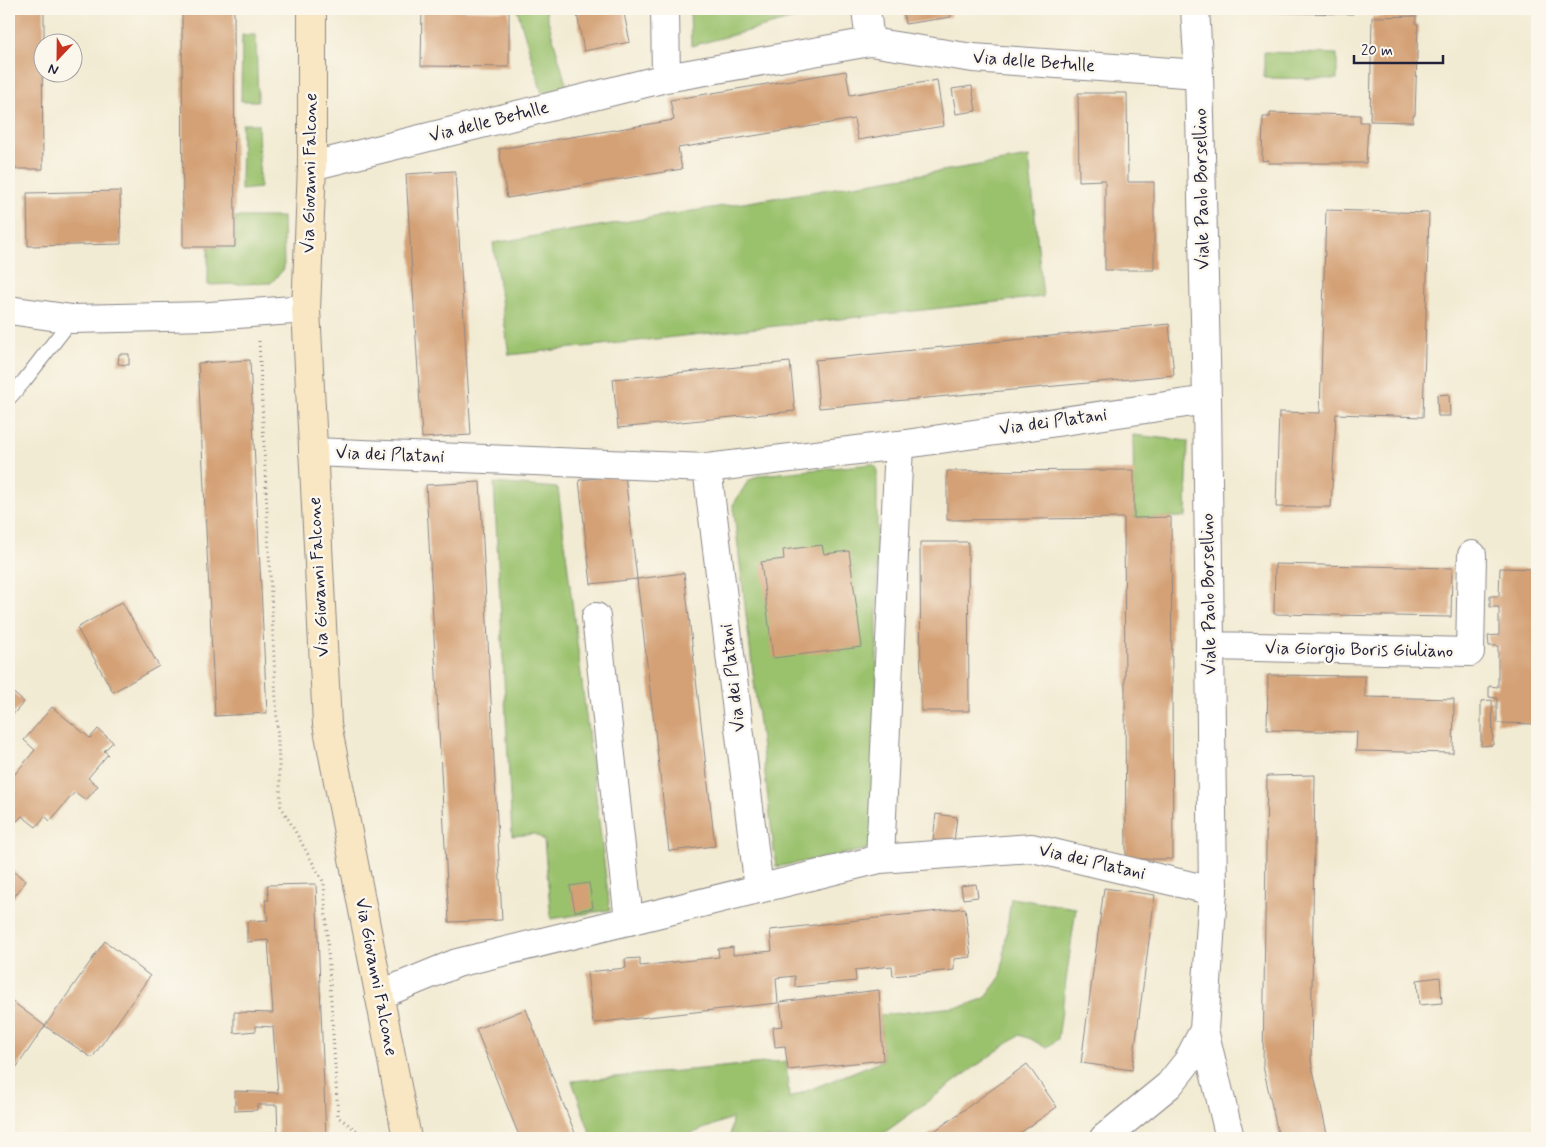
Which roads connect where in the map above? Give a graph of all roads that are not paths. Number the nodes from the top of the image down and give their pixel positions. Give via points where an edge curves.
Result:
1 (312, 9) edge
2 (665, 9) edge
3 (866, 9) edge
4 (1195, 9) edge
5 (870, 42) junction
6 (1199, 74) junction
7 (666, 78) junction
8 (312, 166) junction
9 (306, 309) junction
10 (9, 310) edge
11 (72, 319) junction
12 (9, 398) edge
13 (1206, 400) junction
14 (898, 444) junction
15 (313, 452) junction
16 (707, 468) junction
17 (1472, 554) dead end
18 (596, 617) dead end
19 (1210, 646) junction
20 (880, 859) junction
21 (759, 889) junction
22 (1213, 891) junction
23 (629, 921) junction
24 (379, 995) junction
25 (1204, 1030) junction
26 (407, 1138) edge
27 (1104, 1138) edge
28 (1230, 1138) edge

1 - 8 street, Via Giovanni Falcone
2 - 7 street
3 - 5 street
4 - 6 street, Viale Paolo Borsellino
5 - 6 street, Via delle Betulle via 973,58
5 - 7 street, Via delle Betulle
6 - 13 street, Viale Paolo Borsellino
7 - 8 street, Via delle Betulle
8 - 9 street, Via Giovanni Falcone
9 - 11 street via 210,316
9 - 15 street, Via Giovanni Falcone
10 - 11 street
11 - 12 lane
13 - 14 street, Via dei Platani
13 - 19 street, Viale Paolo Borsellino
14 - 16 street, Via dei Platani
14 - 20 street
15 - 16 street, Via dei Platani
15 - 24 street, Via Giovanni Falcone via 327,724
16 - 21 street, Via dei Platani
17 - 19 street, Via Giorgio Boris Giuliano via 1470,652
18 - 23 street
19 - 22 street, Viale Paolo Borsellino
20 - 21 street, Via dei Platani
20 - 22 street, Via dei Platani via 1032,848
21 - 23 street, Via dei Platani
22 - 25 street, Viale Paolo Borsellino
23 - 24 street, Via dei Platani via 457,963
24 - 26 street, Via Giovanni Falcone
25 - 27 street, Viale Paolo Borsellino via 1188,1061 1169,1085
25 - 28 street

